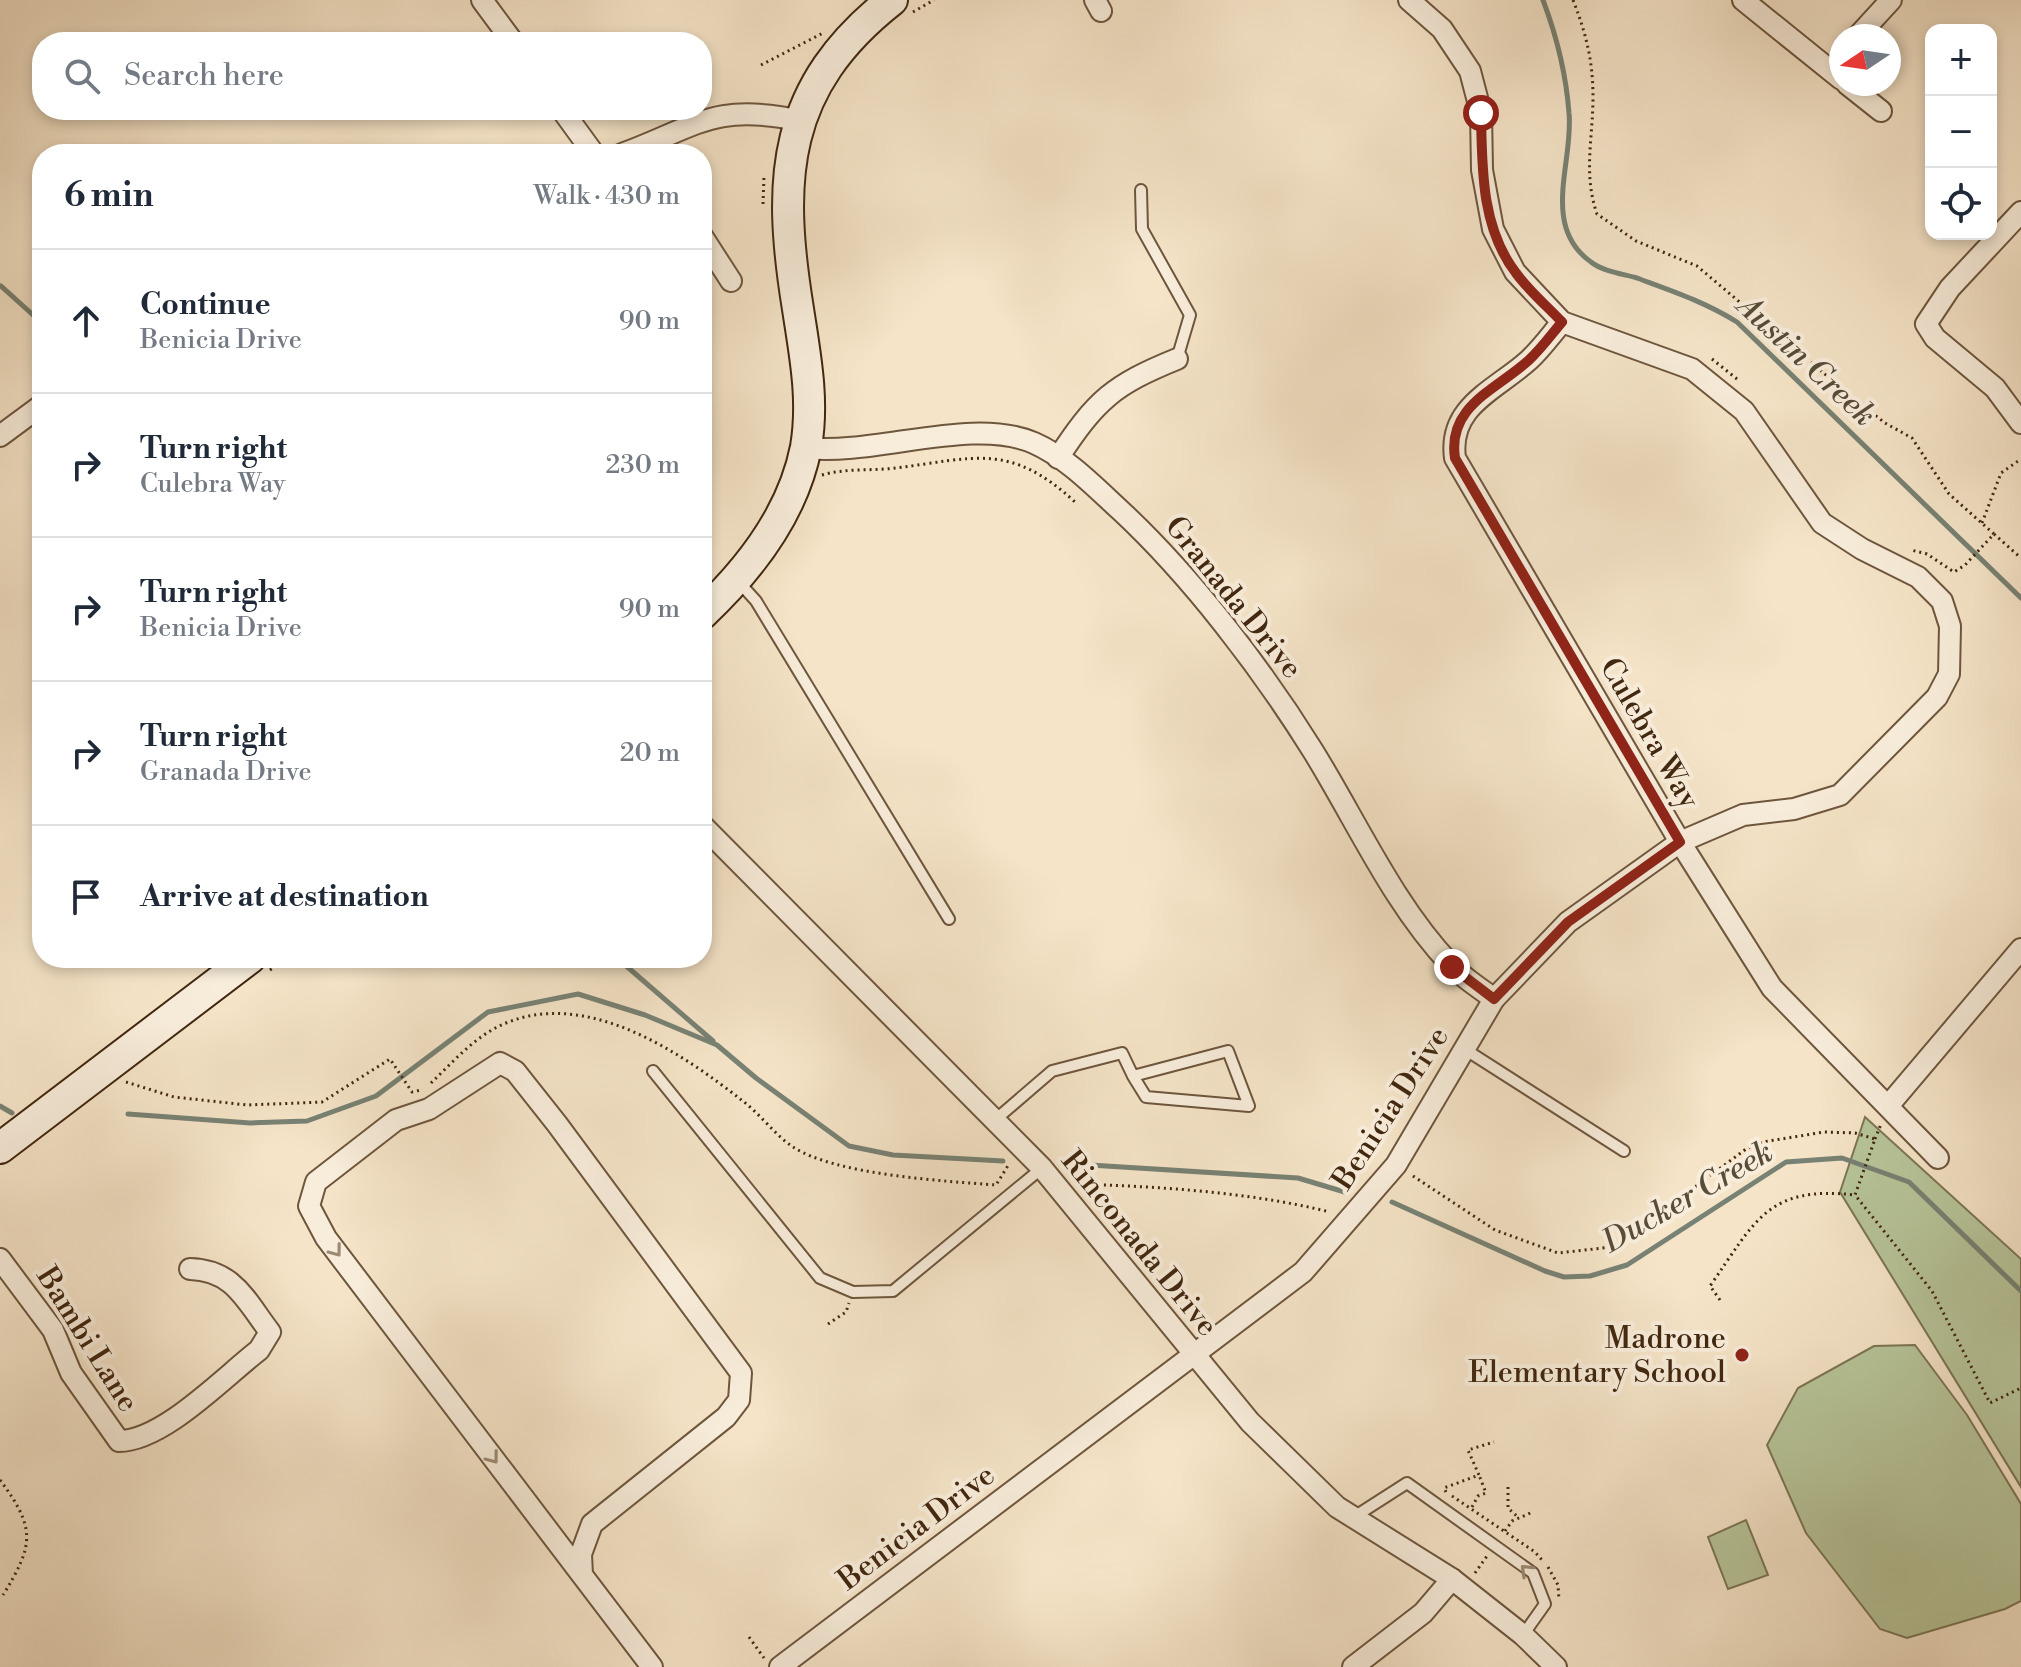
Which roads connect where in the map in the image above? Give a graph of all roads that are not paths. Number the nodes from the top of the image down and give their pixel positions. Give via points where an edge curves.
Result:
1 (482, 0) edge
2 (1409, 0) edge
3 (1743, 0) edge
4 (1891, 0) edge
5 (897, 9) edge
6 (1869, 24) edge
7 (506, 32) edge
8 (1829, 61) edge
9 (1862, 96) edge
10 (1881, 111) dead end
11 (712, 119) edge
12 (569, 120) edge
13 (709, 120) edge
14 (798, 120) junction
15 (587, 144) edge
16 (662, 144) edge
17 (1141, 190) dead end
18 (2021, 212) edge
19 (712, 252) edge
20 (731, 281) dead end
21 (1562, 322) junction
22 (1177, 359) joint
23 (32, 412) edge
24 (2021, 423) edge
25 (0, 436) edge
26 (806, 448) junction
27 (1058, 458) junction
28 (737, 580) junction
29 (712, 604) edge
30 (712, 835) edge
31 (1680, 842) junction
32 (949, 919) dead end
33 (2021, 949) edge
34 (237, 968) edge
35 (1494, 999) junction
36 (1466, 1050) junction
37 (653, 1071) dead end
38 (1133, 1076) junction
39 (1888, 1106) junction
40 (995, 1120) junction
41 (0, 1148) edge
42 (1624, 1151) dead end
43 (1938, 1158) dead end
44 (1042, 1168) junction
45 (0, 1259) edge
46 (190, 1269) dead end
47 (1194, 1357) junction
48 (1354, 1517) junction
49 (582, 1575) junction
50 (1452, 1579) junction
51 (1523, 1635) junction
52 (772, 1662) edge
53 (652, 1667) edge
54 (1353, 1667) edge
55 (1556, 1667) edge

1 - 7 street
2 - 21 street, Benicia Drive via 1442,29 1470,71 1481,113 1482,170 1493,229 1515,272
3 - 8 street
4 - 6 street
5 - 14 street via 842,48
9 - 10 street
11 - 14 street via 748,112
12 - 15 street
13 - 16 street
14 - 26 street via 787,170 786,212 810,388
17 - 22 lane via 1142,229 1190,315
18 - 24 street via 1950,288 1926,324 1935,338 1995,388
19 - 20 street
21 - 31 street, Culebra Way via 1529,360 1466,409 1452,442 1455,458
21 - 31 street, Benicia Drive via 1692,369 1719,388 1744,411 1822,523 1918,577 1942,601 1950,626 1949,674 1937,697 1853,785 1820,803 1743,815
22 - 27 street via 1126,380 1085,417
23 - 25 street
26 - 27 street, Granada Drive via 835,452 963,435 1004,436 1033,442
26 - 28 street via 780,520
27 - 35 street, Granada Drive via 1146,534 1263,675 1412,916 1452,967
28 - 29 street
28 - 32 lane via 756,601
30 - 40 street, Rinconada Drive
31 - 35 street, Benicia Drive via 1568,922
31 - 39 street, Culebra Way via 1772,988
33 - 39 street
34 - 41 street
35 - 36 street, Benicia Drive
36 - 42 lane
36 - 47 street, Benicia Drive via 1396,1165 1354,1218 1303,1272
37 - 44 lane via 820,1278 852,1292 893,1291
38 - 38 lane via 1228,1051 1249,1106 1146,1097
38 - 40 lane via 1122,1053 1052,1071
39 - 43 street, Culebra Way
40 - 44 street, Rinconada Drive
44 - 47 street, Rinconada Drive
45 - 46 street, Bambi Lane via 53,1330 71,1373 119,1441 158,1430 259,1350 270,1332 230,1280 210,1269
47 - 48 street, Rinconada Drive via 1250,1422 1337,1507
47 - 52 street, Benicia Drive
48 - 50 street, Rinconada Drive
51 -> 48 lane via 1545,1604 1533,1573 1407,1483
49 -> 49 street via 581,1554 592,1524 726,1417 739,1400 741,1373 557,1124 515,1071 500,1063 429,1109 396,1120 316,1182 309,1206 326,1238
49 - 53 street
50 - 51 street, Rinconada Drive
50 - 54 street via 1423,1613
51 - 55 street, Rinconada Drive

